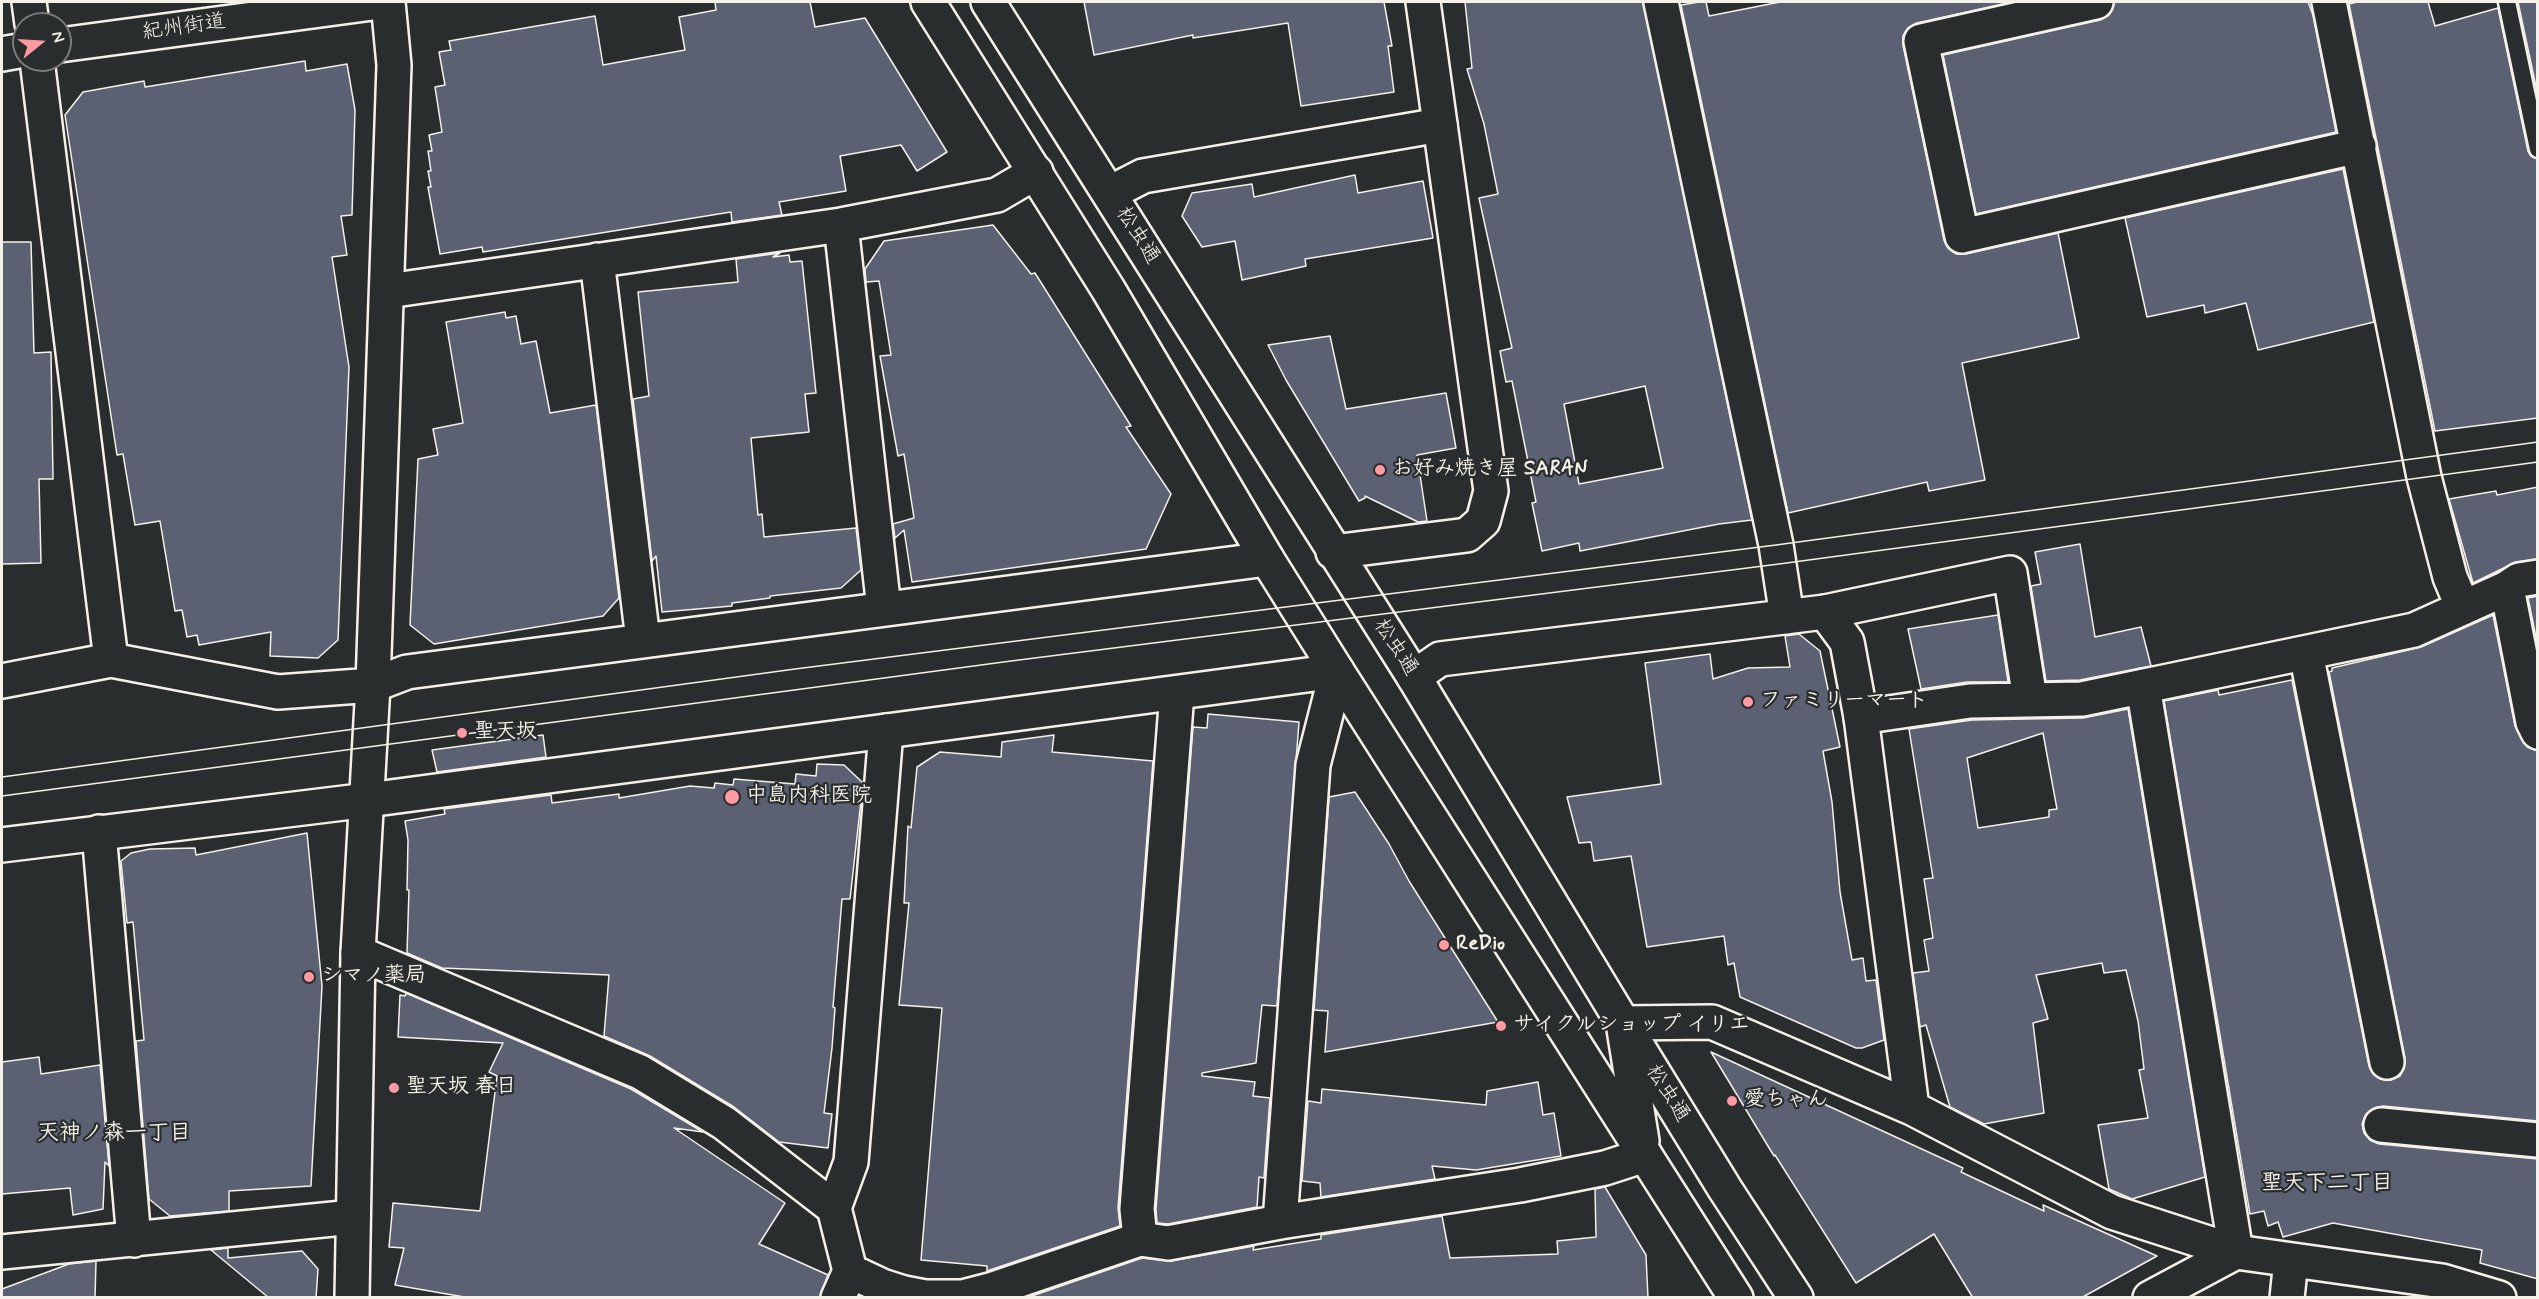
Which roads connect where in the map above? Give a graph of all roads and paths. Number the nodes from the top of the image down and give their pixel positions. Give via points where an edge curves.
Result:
1 (380, 2) edge
2 (388, 2) edge
3 (928, 2) edge
4 (988, 2) edge
5 (1423, 2) edge
6 (1661, 2) edge
7 (2096, 2) edge
8 (2329, 2) edge
9 (2507, 2) edge
10 (72, 43) edge
11 (38, 72) edge
12 (1440, 125) junction
13 (2360, 146) junction
14 (2538, 149) edge
15 (1036, 172) junction
16 (1110, 193) junction
17 (841, 225) junction
18 (597, 260) junction
19 (388, 291) junction
20 (1333, 552) junction
21 (1268, 559) junction
22 (2538, 577) edge
23 (2507, 588) junction
24 (2463, 608) junction
25 (884, 609) junction
26 (1825, 612) junction
27 (1787, 617) junction
28 (643, 640) junction
29 (2306, 653) junction
30 (111, 660) junction
31 (1337, 671) junction
32 (1414, 677) junction
33 (2, 681) edge
34 (373, 685) junction
35 (2143, 686) junction
36 (1177, 693) junction
37 (2030, 699) junction
38 (1861, 717) junction
39 (886, 731) junction
40 (2538, 732) edge
41 (368, 800) junction
42 (99, 832) junction
43 (2, 845) edge
44 (358, 953) junction
45 (1623, 1023) junction
46 (2387, 1062) dead end
47 (1912, 1108) junction
48 (2381, 1125) dead end
49 (2538, 1140) edge
50 (1645, 1155) junction
51 (834, 1208) junction
52 (353, 1217) junction
53 (1280, 1222) junction
54 (1140, 1239) junction
55 (134, 1240) junction
56 (2, 1252) edge
57 (2236, 1252) junction
58 (2291, 1260) junction
59 (843, 1284) edge
60 (1728, 1294) edge
61 (352, 1298) edge
62 (1796, 1298) edge
63 (2150, 1298) edge
64 (2287, 1298) edge
65 (2499, 1298) edge

1 - 10 street, 紀州街道
2 - 19 street via 394,65
3 - 15 street
4 - 16 street, 松虫通
5 - 12 street
6 - 27 street via 1776,546
7 - 13 street via 1921,41 1962,236
8 - 13 street
9 - 14 lane
11 - 30 street
12 - 16 street via 1143,176
12 - 20 street via 1491,491 1483,521 1467,535
13 - 24 street via 2422,467 2450,577
15 - 17 street via 997,195
15 - 21 street
16 - 20 street, 松虫通
17 - 18 street
17 - 25 street
18 - 19 street
18 - 28 street
19 - 34 street
20 - 32 street, 松虫通
21 - 25 street
21 - 31 street
22 - 23 street via 2519,580
23 - 24 street
23 - 40 street
24 - 29 street via 2414,630
25 - 28 street
26 - 27 street
26 - 37 street via 2010,573
26 - 38 street via 1847,642
27 - 32 street via 1440,659
28 - 34 street via 407,672
29 - 35 street
29 - 46 street
30 - 33 street
30 - 34 street via 278,692
31 - 36 street
31 - 50 street
31 - 53 street via 1313,765
32 - 45 street, 松虫通
34 - 41 street
35 - 37 street via 2082,699
35 - 57 street
36 - 39 street
36 - 54 street via 1137,1209
37 - 38 street via 1970,701
38 - 47 street
39 - 41 street
39 - 51 street via 851,1162
41 - 42 street
41 - 44 street
42 - 43 street
42 - 55 street
44 - 51 street via 640,1072 724,1123
44 - 52 street
45 - 47 street via 1712,1022
45 - 50 street
45 - 62 street, 松虫通
47 - 57 street via 2112,1212
48 - 49 street
50 - 53 street via 1605,1168 1530,1183
50 - 60 street
51 - 59 street
52 - 55 street
52 - 61 street
53 - 54 street via 1168,1243
54 - 59 street via 963,1297 925,1297 882,1286
55 - 56 street
57 - 58 street
57 - 63 street
58 - 64 street
58 - 65 street via 2442,1281

